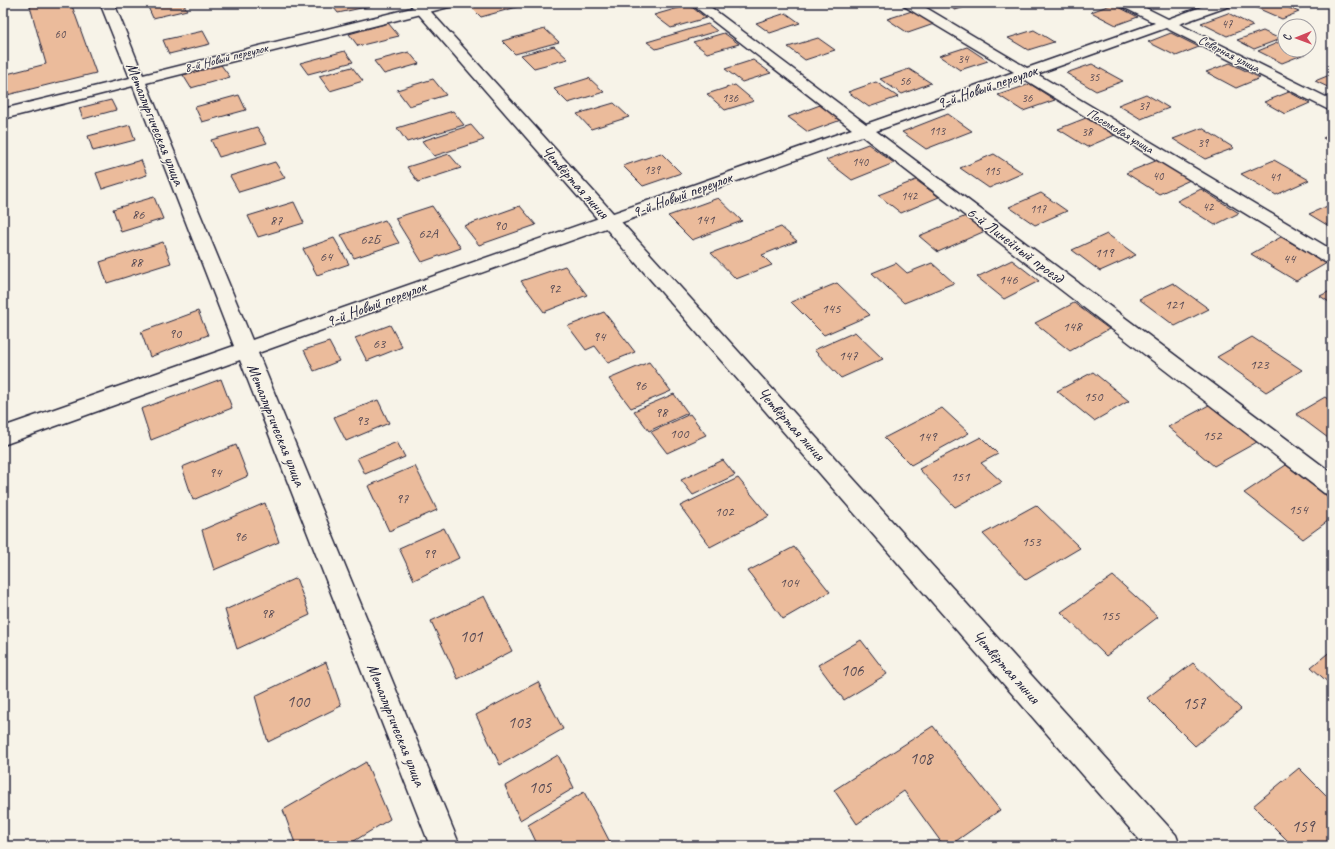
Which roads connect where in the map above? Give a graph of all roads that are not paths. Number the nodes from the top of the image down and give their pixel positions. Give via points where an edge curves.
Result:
1 (107, 3) edge
2 (448, 3) edge
3 (697, 3) edge
4 (909, 3) edge
5 (1126, 3) edge
6 (1225, 3) edge
7 (419, 6) edge
8 (1167, 24) junction
9 (1026, 74) junction
10 (138, 80) junction
11 (1332, 106) edge
12 (3, 114) edge
13 (864, 130) junction
14 (610, 221) junction
15 (1332, 258) edge
16 (246, 350) junction
17 (3, 436) edge
18 (1332, 486) edge
19 (445, 846) edge
20 (1165, 846) edge

1 - 10 street, Металлургическая улица
2 - 7 street, 8-й Новый переулок
3 - 13 street, 6-й Линейный проезд
4 - 9 street, Поселковая улица
5 - 8 street, Северная улица
6 - 8 street, 9-й Новый переулок
7 - 10 street, 8-й Новый переулок
7 - 14 street, Четвёртая линия
8 - 9 street, 9-й Новый переулок
8 - 11 street, Северная улица
9 - 13 street, 9-й Новый переулок
9 - 15 street, Поселковая улица
10 - 12 street, 8-й Новый переулок
10 - 16 street, Металлургическая улица
13 - 14 street, 9-й Новый переулок
13 - 18 street, 6-й Линейный проезд
14 - 16 street, 9-й Новый переулок
14 - 20 street, Четвёртая линия
16 - 17 street, 9-й Новый переулок
16 - 19 street, Металлургическая улица

